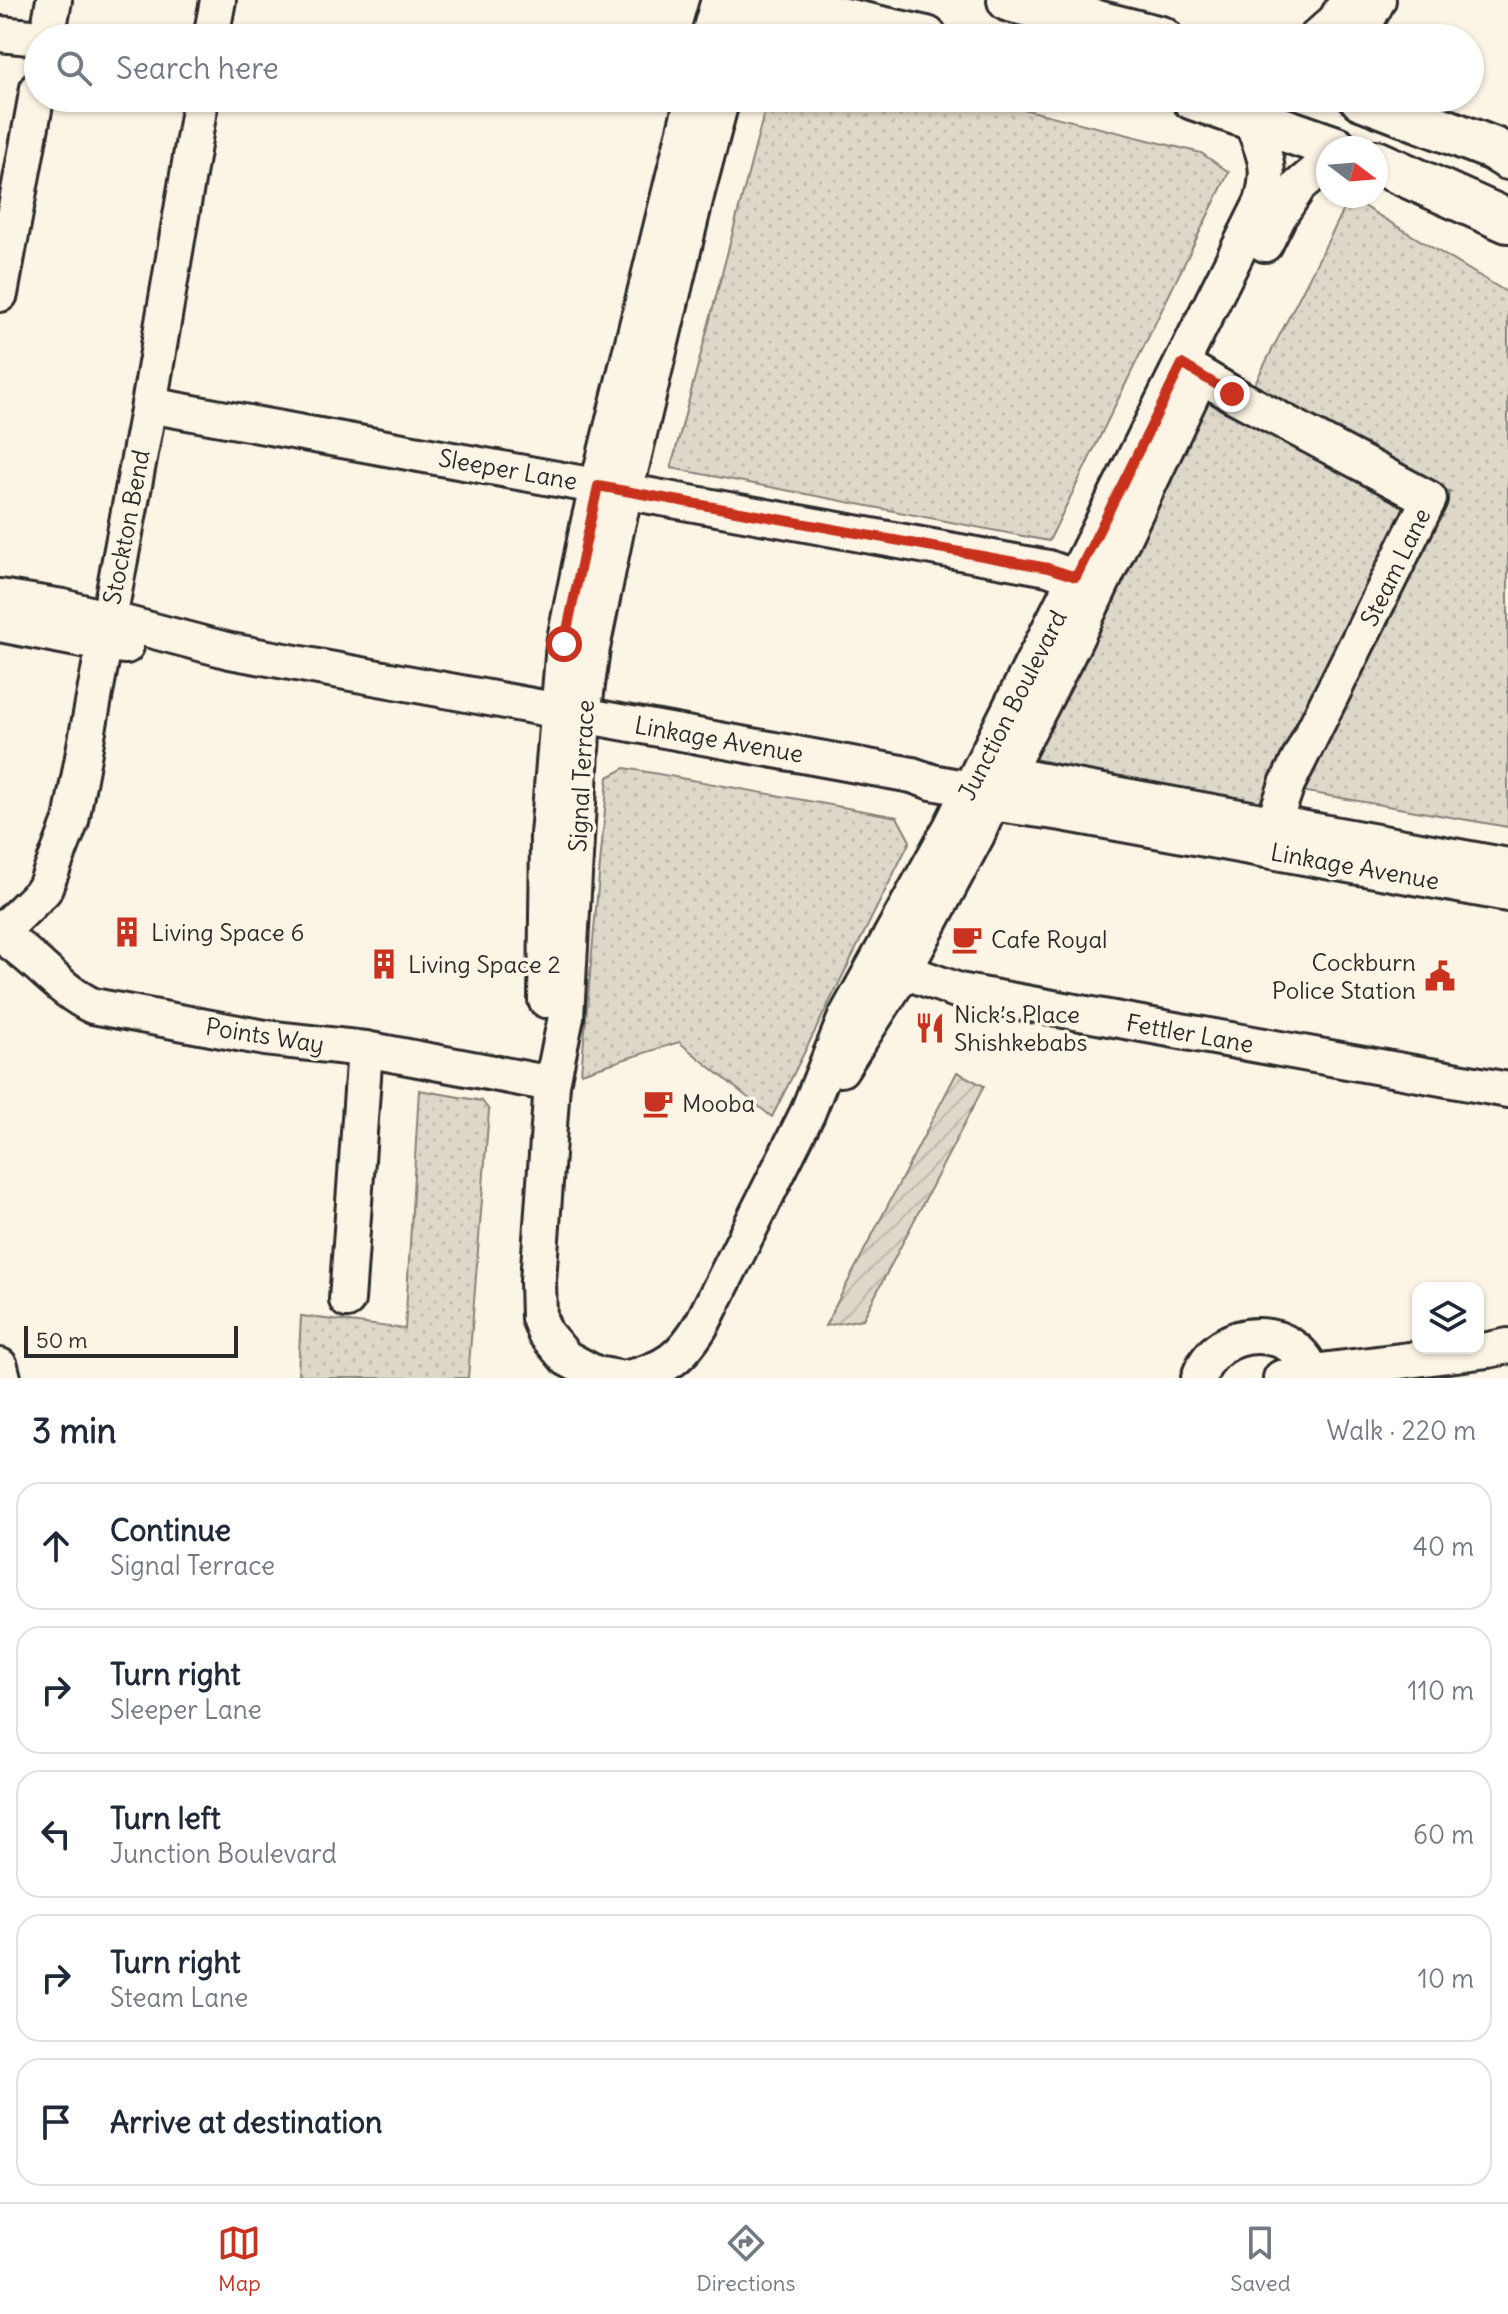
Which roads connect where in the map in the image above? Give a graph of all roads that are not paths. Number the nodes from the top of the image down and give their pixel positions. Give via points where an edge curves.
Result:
1 (54, 0) edge
2 (218, 0) edge
3 (719, 0) edge
4 (751, 0) edge
5 (1009, 0) edge
6 (1347, 0) edge
7 (1378, 0) edge
8 (50, 24) edge
9 (214, 24) edge
10 (712, 24) edge
11 (743, 24) edge
12 (862, 24) edge
13 (1105, 24) edge
14 (1332, 24) edge
15 (1365, 24) edge
16 (0, 34) edge
17 (24, 36) edge
18 (34, 112) edge
19 (199, 112) edge
20 (690, 112) edge
21 (718, 112) edge
22 (1236, 112) edge
23 (1396, 112) edge
24 (1251, 119) junction
25 (1316, 141) edge
26 (1503, 154) edge
27 (1388, 167) edge
28 (1316, 172) edge
29 (1508, 221) edge
30 (0, 294) edge
31 (1191, 370) junction
32 (149, 405) junction
33 (612, 488) junction
34 (1088, 582) junction
35 (0, 597) edge
36 (0, 624) edge
37 (105, 632) junction
38 (570, 712) junction
39 (989, 789) junction
40 (1272, 837) junction
41 (1508, 866) edge
42 (1508, 894) edge
43 (0, 934) edge
44 (889, 967) junction
45 (365, 1049) junction
46 (552, 1084) junction
47 (1504, 1089) edge
48 (347, 1300) dead end
49 (1508, 1346) edge
50 (0, 1366) edge
51 (1303, 1376) edge
52 (3, 1378) edge
53 (618, 1378) edge
54 (627, 1378) edge
55 (1199, 1378) edge

1 - 8 street
2 - 9 street
3 - 10 street
4 - 11 street
4 - 12 main road
5 - 13 main road
6 - 14 street
7 - 15 street
16 - 17 street
18 - 30 street
19 - 32 street, Stockton Bend
20 - 33 street, Signal Terrace
21 - 33 street, Signal Terrace
22 - 24 main road
23 - 26 main road
24 - 25 main road
24 - 31 street, Junction Boulevard via 1267,161 1265,192
27 - 29 main road
28 - 31 street, Junction Boulevard via 1279,216
31 - 34 street, Junction Boulevard
31 - 40 street, Steam Lane via 1429,499 1287,784
32 - 33 street, Sleeper Lane
32 - 37 street, Stockton Bend
33 - 34 street, Sleeper Lane via 1048,568
33 - 38 street, Signal Terrace via 597,619
34 - 39 street, Junction Boulevard
35 - 37 street, Linkage Avenue via 63,607
36 - 37 street, Linkage Avenue
37 - 38 street, Linkage Avenue
37 - 43 street, Stockton Bend via 71,821 44,890
38 - 39 street, Linkage Avenue
38 - 46 street, Signal Terrace via 566,1017
39 - 40 street, Linkage Avenue via 1062,813
39 - 44 street, Junction Boulevard via 977,835
40 - 41 street, Linkage Avenue
40 - 42 street, Linkage Avenue
43 - 45 street, Points Way via 93,1006 265,1038
44 - 47 street, Fettler Lane via 959,991
44 - 54 street, Junction Boulevard via 846,1063 807,1114 690,1343 657,1370
45 - 46 street, Points Way
45 - 48 street
46 - 53 street, Signal Terrace via 539,1318 566,1358 583,1369
49 - 51 street
50 - 52 street
51 - 55 street via 1302,1355 1287,1343 1249,1335 1214,1352

